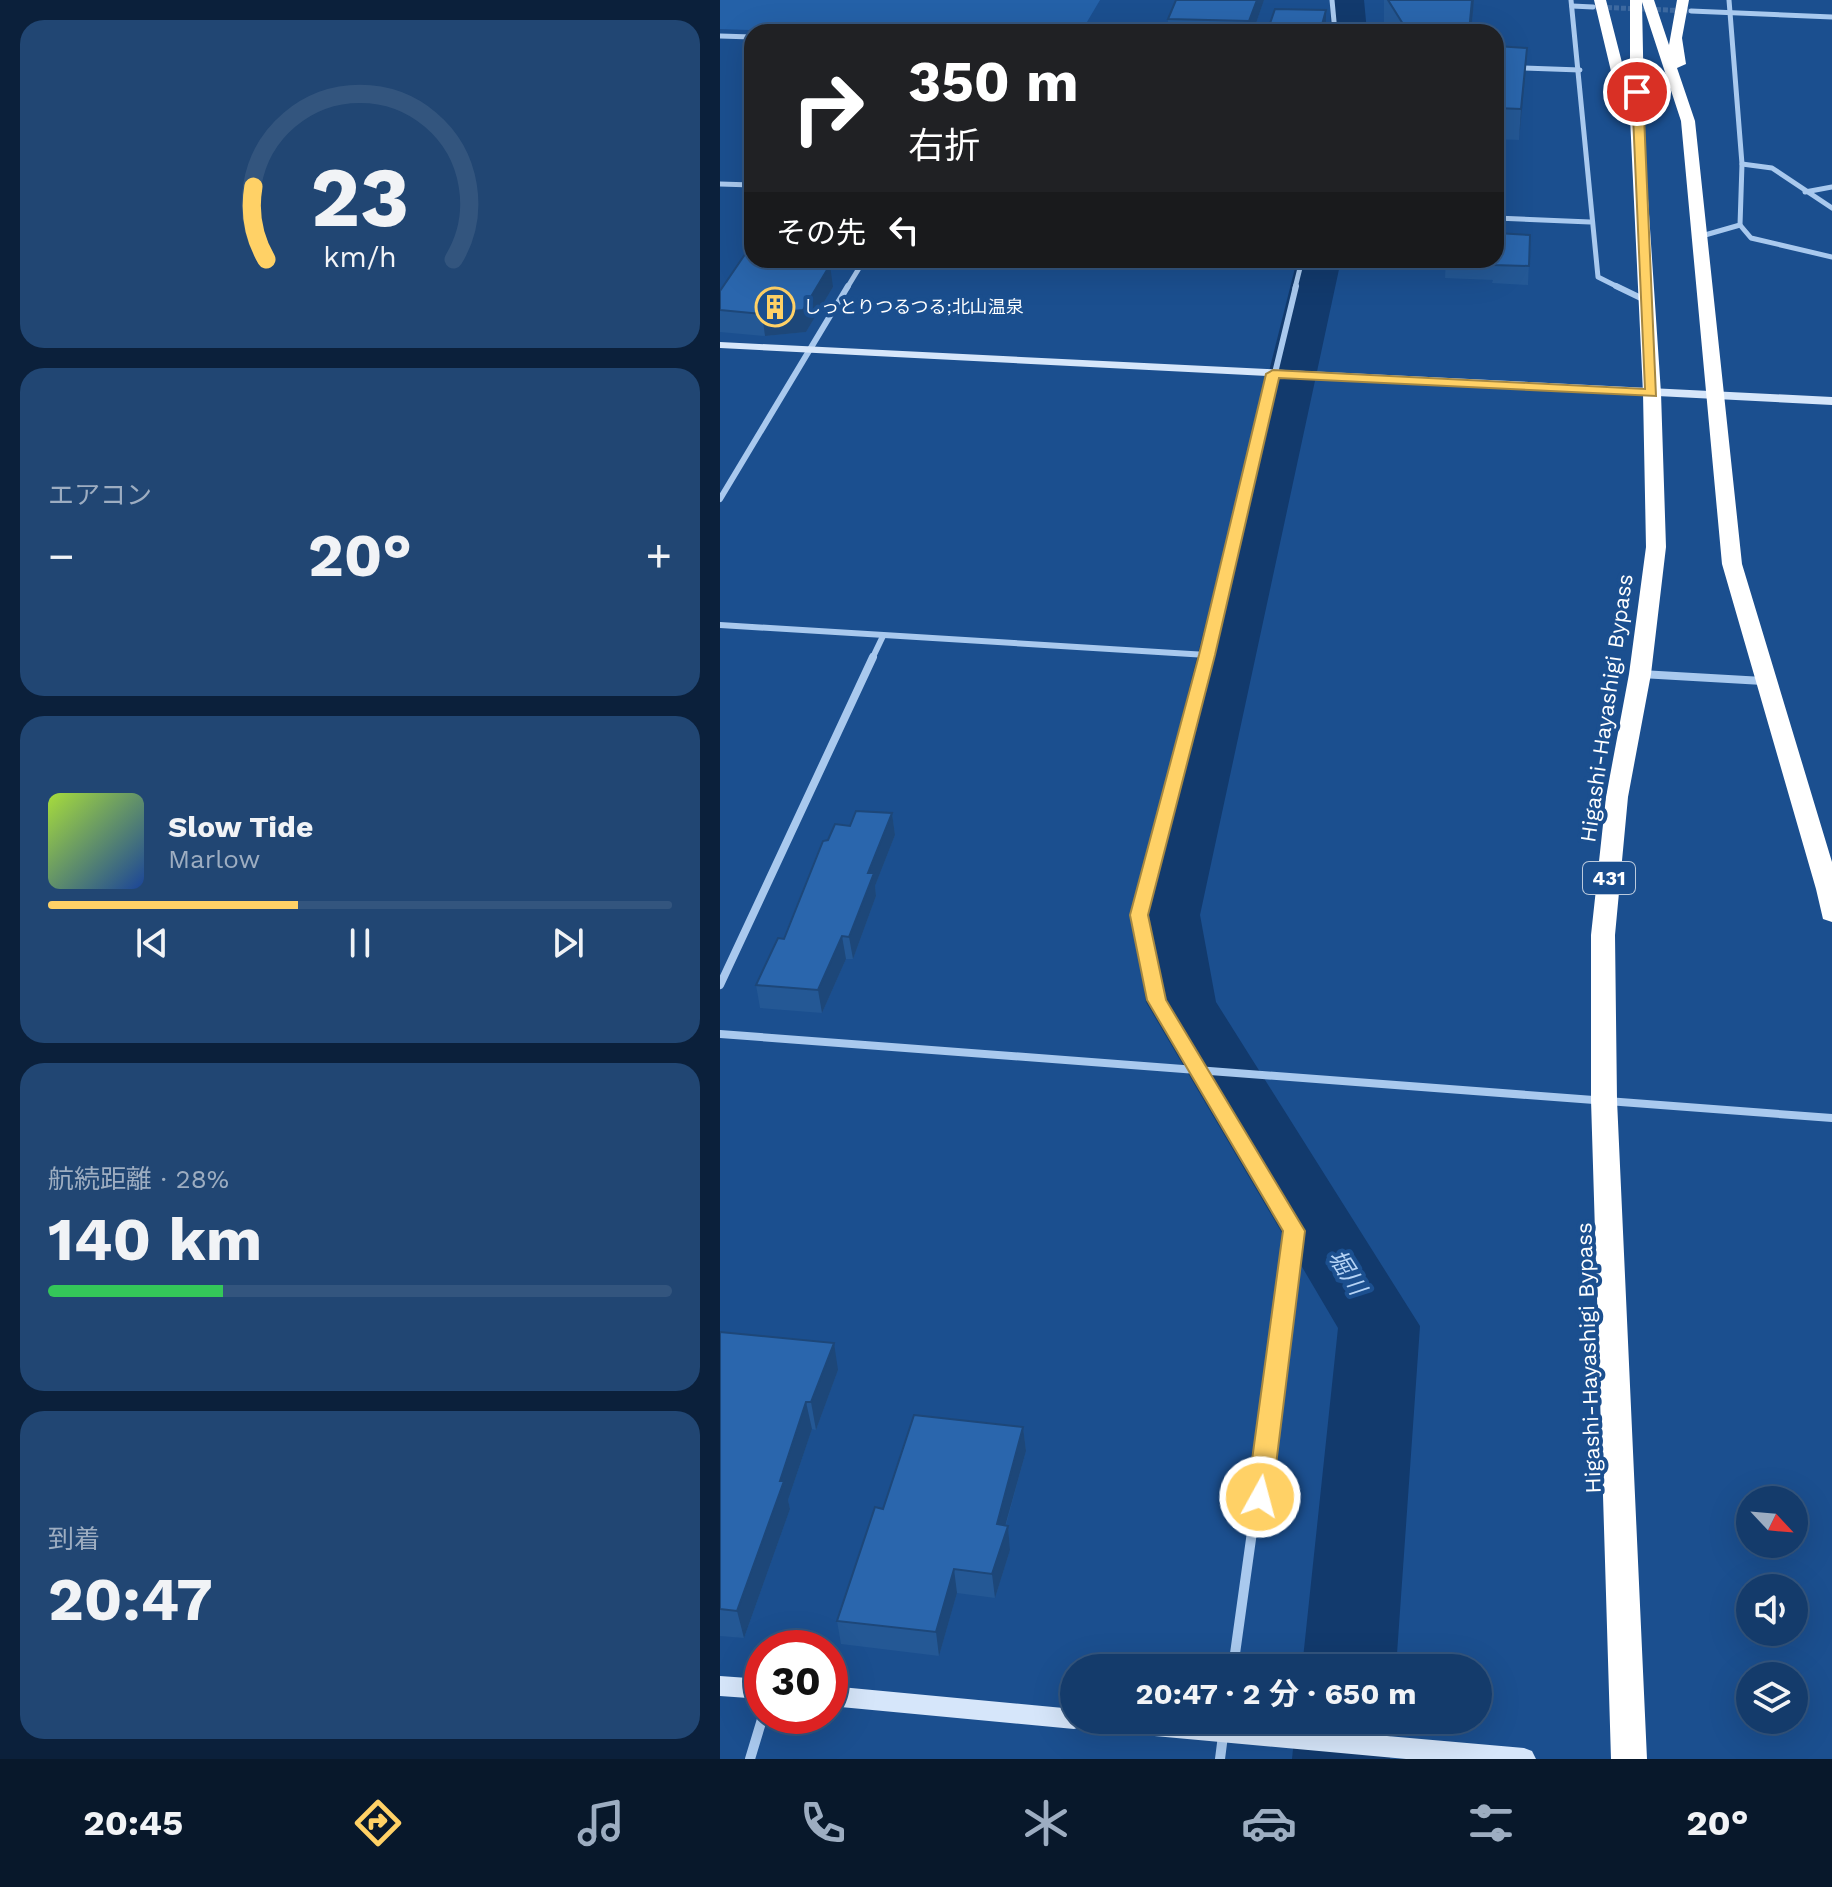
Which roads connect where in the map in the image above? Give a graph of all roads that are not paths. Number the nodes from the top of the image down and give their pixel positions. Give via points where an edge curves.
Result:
1 (1332, 0) edge
2 (1636, 0) edge
3 (1648, 0) edge
4 (1729, 0) edge
5 (1572, 3) edge
6 (1597, 3) edge
7 (1687, 6) edge
8 (1730, 13) junction
9 (1832, 17) edge
10 (1334, 24) edge
11 (720, 36) edge
12 (744, 37) edge
13 (1504, 67) edge
14 (1580, 70) junction
15 (1688, 121) junction
16 (1638, 154) junction
17 (1742, 164) junction
18 (720, 184) edge
19 (744, 185) edge
20 (1832, 187) edge
21 (1805, 192) junction
22 (1832, 208) edge
23 (1504, 218) edge
24 (1590, 222) junction
25 (1740, 225) junction
26 (1698, 237) junction
27 (1832, 257) edge
28 (859, 268) edge
29 (1300, 268) edge
30 (1646, 301) junction
31 (720, 345) edge
32 (810, 351) junction
33 (1273, 374) junction
34 (1652, 393) junction
35 (1713, 395) junction
36 (1832, 401) edge
37 (720, 499) edge
38 (720, 625) edge
39 (883, 636) junction
40 (1207, 655) junction
41 (1640, 674) junction
42 (1768, 681) junction
43 (1832, 914) edge
44 (720, 985) edge
45 (720, 1034) edge
46 (1198, 1070) junction
47 (1604, 1100) junction
48 (1832, 1118) edge
49 (1235, 1654) edge
50 (720, 1686) edge
51 (744, 1688) edge
52 (848, 1698) edge
53 (1060, 1718) edge
54 (758, 1734) edge
55 (1223, 1734) edge
56 (1297, 1734) edge
57 (750, 1759) edge
58 (1220, 1759) edge
59 (1524, 1759) edge
60 (1629, 1759) edge

1 - 10 street
2 - 16 highway, Higashi-Hayashigi Bypass / 431
3 - 15 highway
4 - 8 street
5 - 6 street
5 - 14 street
6 - 16 highway
7 - 8 street
7 - 15 highway via 1675,38
8 - 9 street
8 - 17 street
11 - 12 street
13 - 14 street
14 - 24 street
15 - 26 highway
16 - 30 highway, Higashi-Hayashigi Bypass / 431
17 - 21 street via 1772,168
17 - 25 street
18 - 19 street
20 - 21 street
21 - 22 street
23 - 24 street
24 - 30 street via 1598,277
25 - 26 street
25 - 27 street via 1751,238
26 - 35 highway
28 - 32 street
29 - 33 street
30 - 34 highway, Higashi-Hayashigi Bypass / 431
31 - 32 street
32 - 33 street
32 - 37 street
33 - 34 street
33 - 40 street
34 - 35 street
34 - 41 highway, Higashi-Hayashigi Bypass / 431 via 1656,547
35 - 36 street
35 - 42 highway via 1732,564
38 - 39 street
39 - 40 street
39 - 44 street
40 - 46 street via 1139,915 1157,1000
41 - 42 street
41 - 47 highway, Higashi-Hayashigi Bypass / 431 via 1617,797 1603,935
42 - 43 highway
45 - 46 street
46 - 47 street
46 - 49 street via 1294,1231
47 - 48 street
47 - 60 highway, Higashi-Hayashigi Bypass / 431
50 - 51 street
52 - 53 street
54 - 57 street
55 - 58 street
56 - 59 street

